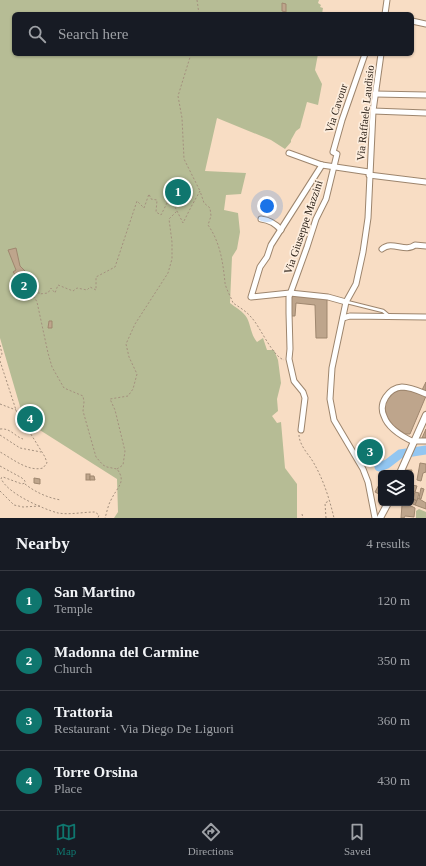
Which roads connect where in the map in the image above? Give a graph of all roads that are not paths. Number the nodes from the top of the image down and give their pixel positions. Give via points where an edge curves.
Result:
1 (387, 0) edge
2 (385, 12) edge
3 (414, 21) edge
4 (426, 24) edge
5 (364, 56) edge
6 (381, 56) edge
7 (375, 94) junction
8 (426, 95) edge
9 (373, 111) junction
10 (426, 113) edge
11 (289, 153) dead end
12 (322, 165) junction
13 (333, 168) junction
14 (369, 173) junction
15 (426, 182) edge
16 (261, 219) dead end
17 (281, 230) junction
18 (426, 246) edge
19 (382, 249) dead end
20 (290, 293) junction
21 (346, 302) junction
22 (389, 316) junction
23 (426, 317) edge
24 (343, 318) junction
25 (426, 394) edge
26 (426, 415) edge
27 (301, 430) road end
28 (426, 441) edge
29 (413, 443) junction
30 (401, 470) edge
31 (386, 506) edge
32 (378, 517) edge

1 - 2 street
3 - 4 street
5 - 13 street, Via Cavour via 333,152 337,154
6 - 7 street, Via Raffaele Laudisio
7 - 8 street
7 - 9 street, Via Raffaele Laudisio
9 - 10 street
9 - 14 street, Via Raffaele Laudisio
11 - 12 street
12 - 13 street
12 - 17 street
13 - 14 street
13 - 20 street, Via Giuseppe Mazzini via 326,199 316,219
14 - 15 street
14 - 21 street, Via Raffaele Laudisio via 368,218 363,252 356,284
16 - 17 street via 276,224
17 - 20 street via 260,267 251,297
18 - 19 street via 415,245 407,248 392,245
20 - 21 street via 328,297
20 - 27 street, Via Giuseppe Mazzini via 289,363 294,381 305,398
21 - 22 lane via 383,311
21 - 24 street, Via Raffaele Laudisio
22 - 23 street
22 - 24 street
24 - 32 street, Via Raffaele Laudisio via 332,368 330,399 334,420 363,469 374,511
25 - 29 street via 404,387 392,390 383,402 382,409 389,424
26 - 29 street
28 - 29 street
29 - 30 street
31 - 32 street

